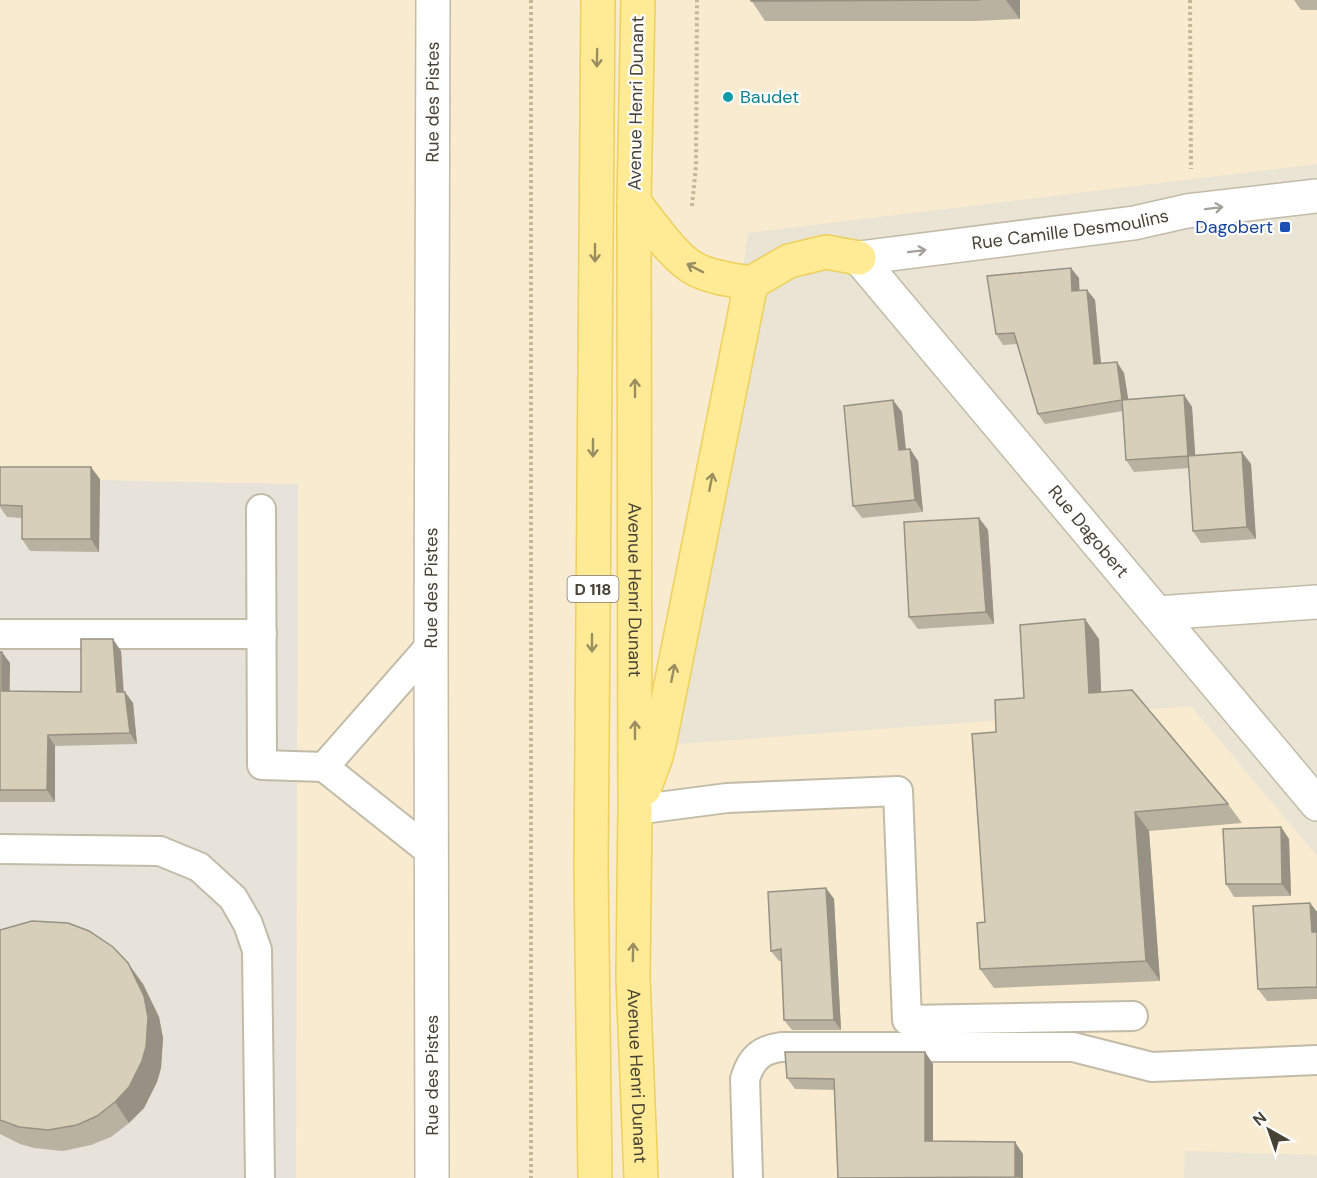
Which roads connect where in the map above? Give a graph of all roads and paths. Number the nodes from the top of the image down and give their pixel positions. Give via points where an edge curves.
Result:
1 (433, 0) edge
2 (531, 0) edge
3 (598, 0) edge
4 (638, 0) edge
5 (1190, 0) edge
6 (1317, 196) edge
7 (634, 202) junction
8 (1187, 211) junction
9 (859, 258) junction
10 (751, 283) junction
11 (261, 508) dead end
12 (1317, 602) edge
13 (1157, 613) junction
14 (0, 634) edge
15 (262, 634) junction
16 (431, 645) junction
17 (324, 767) junction
18 (1317, 804) edge
19 (635, 810) junction
20 (0, 849) edge
21 (432, 853) junction
22 (1133, 1016) dead end
23 (1317, 1060) edge
24 (260, 1178) edge
25 (432, 1178) edge
26 (531, 1178) edge
27 (595, 1178) edge
28 (641, 1178) edge
29 (748, 1178) edge

1 - 16 street, Rue des Pistes
2 - 26 path
3 -> 27 main road, D 118 via 591,866
4 - 7 main road, Avenue Henri Dunant / D 118
5 - 8 path via 1191,177
8 -> 6 street, Rue Camille Desmoulins
10 -> 7 main road via 709,275 683,262
19 -> 7 main road, Avenue Henri Dunant / D 118
9 -> 8 street, Rue Camille Desmoulins via 1134,223
9 - 10 main road via 826,252 789,261
9 - 13 street, Rue Dagobert
19 -> 10 main road via 660,740
11 - 15 lane
12 - 13 street
13 - 18 street, Rue Dagobert
14 - 15 lane
15 - 17 lane via 262,765
16 - 17 lane
16 - 21 street, Rue des Pistes
17 - 21 lane
19 - 22 lane via 727,798 898,792 907,1020
28 -> 19 main road, Avenue Henri Dunant / D 118 via 633,978
20 - 24 lane via 160,851 199,867 233,898 257,950
21 - 25 street, Rue des Pistes
23 - 29 lane via 1152,1067 1073,1047 770,1049 758,1056 745,1079

